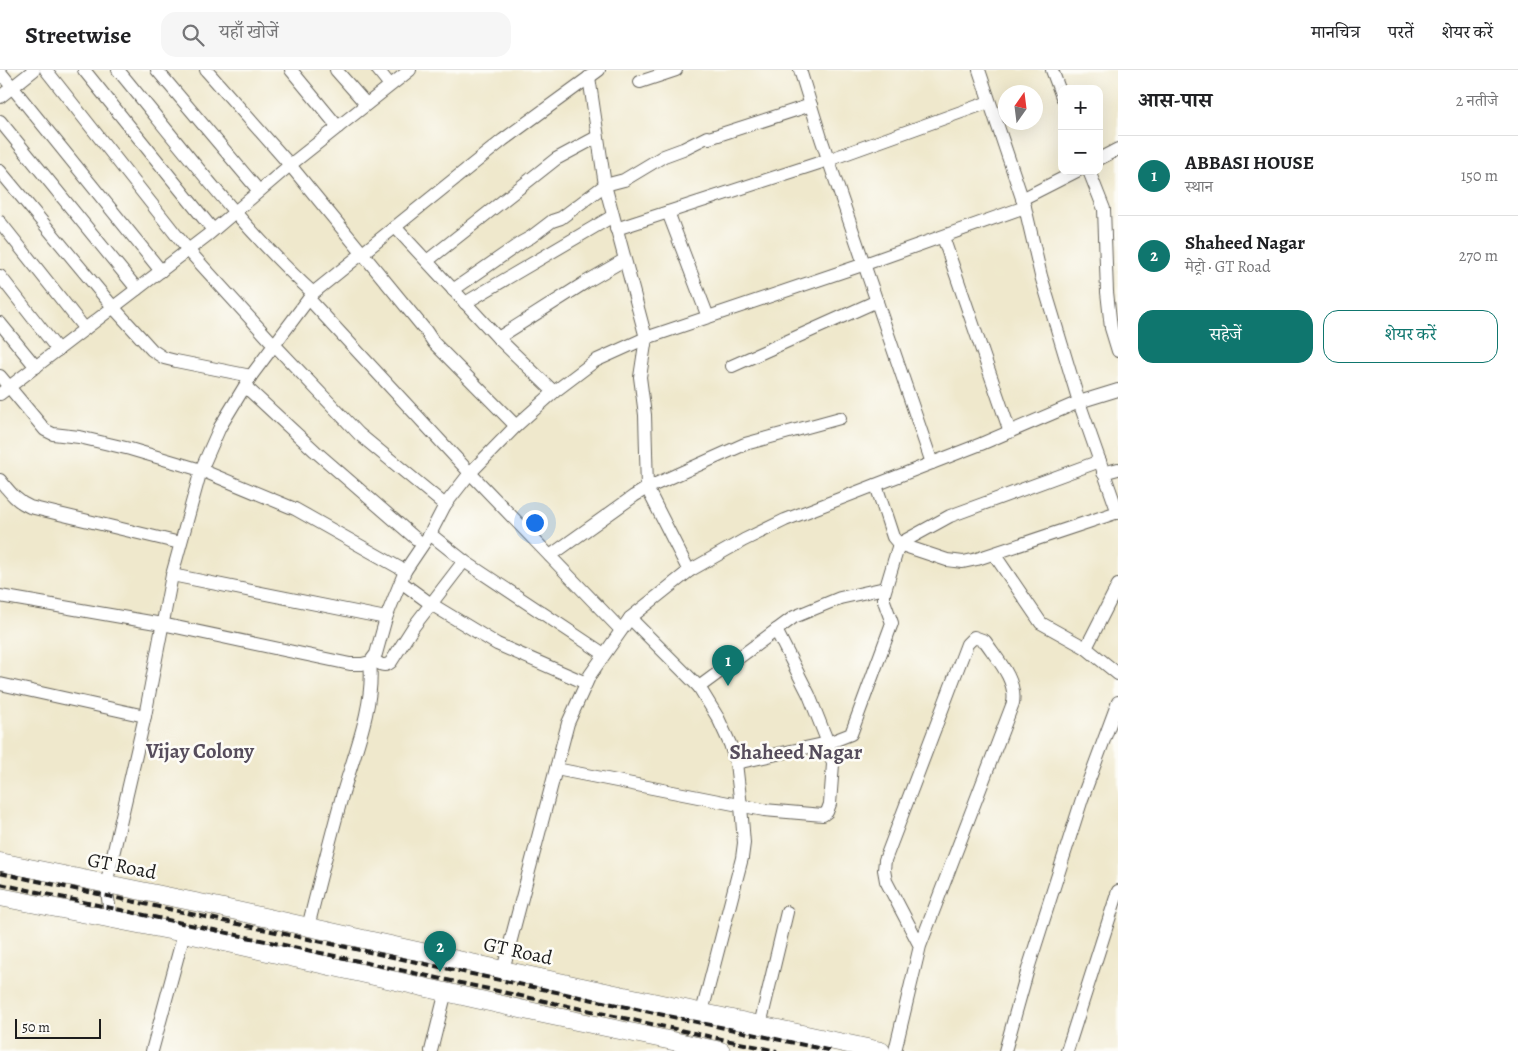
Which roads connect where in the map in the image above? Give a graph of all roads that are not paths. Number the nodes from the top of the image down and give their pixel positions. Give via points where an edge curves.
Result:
1 (34, 70) edge
2 (46, 70) edge
3 (84, 70) edge
4 (118, 70) edge
5 (158, 70) edge
6 (206, 70) edge
7 (292, 70) edge
8 (336, 70) edge
9 (378, 70) edge
10 (410, 70) edge
11 (676, 70) edge
12 (800, 70) edge
13 (979, 70) edge
14 (1052, 70) edge
15 (0, 72) edge
16 (596, 72) edge
17 (640, 82) dead end
18 (390, 85) junction
19 (1058, 86) edge
20 (12, 87) junction
21 (0, 97) edge
22 (989, 102) junction
23 (366, 104) junction
24 (811, 105) junction
25 (0, 121) edge
26 (338, 127) junction
27 (597, 137) junction
28 (1118, 149) edge
29 (1103, 157) edge
30 (828, 160) junction
31 (290, 166) junction
32 (0, 171) edge
33 (1070, 175) edge
34 (1090, 175) edge
35 (605, 185) junction
36 (259, 191) junction
37 (1023, 204) junction
38 (236, 212) junction
39 (668, 212) junction
40 (613, 216) junction
41 (0, 222) edge
42 (396, 227) junction
43 (616, 229) junction
44 (213, 230) junction
45 (944, 237) junction
46 (188, 250) junction
47 (362, 254) junction
48 (624, 260) junction
49 (427, 261) junction
50 (865, 264) junction
51 (161, 271) junction
52 (0, 276) edge
53 (137, 289) junction
54 (453, 290) junction
55 (311, 296) junction
56 (877, 301) junction
57 (465, 303) junction
58 (113, 307) junction
59 (708, 317) junction
60 (0, 323) edge
61 (85, 329) junction
62 (498, 338) junction
63 (646, 338) junction
64 (275, 344) junction
65 (58, 350) junction
66 (1118, 351) edge
67 (732, 366) dead end
68 (36, 367) junction
69 (0, 376) edge
70 (249, 381) junction
71 (1118, 390) edge
72 (5, 391) edge
73 (554, 392) junction
74 (1079, 402) junction
75 (840, 418) dead end
76 (516, 426) junction
77 (1010, 432) junction
78 (932, 463) junction
79 (1102, 467) junction
80 (1118, 469) edge
81 (201, 470) junction
82 (470, 473) junction
83 (0, 480) edge
84 (876, 485) junction
85 (648, 488) junction
86 (445, 504) junction
87 (1118, 512) edge
88 (426, 539) junction
89 (180, 543) junction
90 (899, 544) junction
91 (994, 554) junction
92 (550, 556) junction
93 (464, 561) junction
94 (689, 571) junction
95 (172, 575) junction
96 (403, 576) junction
97 (1118, 586) edge
98 (885, 588) junction
99 (0, 596) edge
100 (431, 604) junction
101 (386, 618) junction
102 (630, 618) junction
103 (162, 624) junction
104 (621, 630) junction
105 (776, 630) junction
106 (1086, 648) junction
107 (604, 654) junction
108 (372, 660) junction
109 (1118, 674) edge
110 (586, 683) junction
111 (0, 684) edge
112 (699, 687) junction
113 (1118, 702) edge
114 (145, 716) junction
115 (828, 743) junction
116 (736, 764) junction
117 (556, 769) junction
118 (741, 806) junction
119 (0, 862) edge
120 (106, 885) junction
121 (1118, 891) edge
122 (0, 897) edge
123 (787, 912) dead end
124 (112, 919) junction
125 (308, 927) junction
126 (184, 933) junction
127 (920, 946) junction
128 (503, 970) junction
129 (446, 991) junction
130 (702, 1012) junction
131 (760, 1025) junction
132 (714, 1050) edge
133 (152, 1051) edge
134 (431, 1051) edge
135 (881, 1051) edge
136 (894, 1051) edge
137 (1005, 1051) edge
138 (1066, 1051) edge

1 - 20 street
2 - 46 street
3 - 44 street
4 - 38 street
5 - 36 street
6 - 31 street
7 - 26 street
8 - 23 street
9 - 18 street
10 - 18 street
11 - 17 street
12 - 24 street
13 - 22 street
14 - 19 street
15 - 20 street
16 - 27 street
16 - 42 street via 503,140
18 - 23 street
20 - 21 street
20 - 51 street
22 - 30 street
22 - 37 street
23 - 26 street
24 - 30 street
24 - 35 street via 707,137 664,156 624,180
25 - 53 street
26 - 31 street
27 - 35 street
27 - 49 street via 556,159
28 - 29 street
30 - 39 street
30 - 50 street
31 - 36 street
31 - 47 street
32 - 58 street
33 - 37 street
34 - 66 street via 1104,209 1106,292
35 - 40 street
35 - 54 street
36 - 38 street
37 - 45 street
37 - 74 street
38 - 44 street
38 - 55 street
39 - 43 street
39 - 59 street
40 - 43 street
40 - 57 street
41 - 61 street
42 - 47 street
42 - 49 street
43 - 48 street
44 - 46 street
45 - 50 street
45 - 77 street
46 - 51 street
46 - 64 street
47 - 55 street
47 - 76 street via 434,343
48 - 62 street
48 - 63 street
49 - 54 street
50 - 56 street
50 - 59 street
51 - 53 street
52 - 65 street
53 - 58 street
54 - 57 street
55 - 64 street
55 - 82 street
56 - 67 street
56 - 78 street
57 - 62 street
58 - 61 street
58 - 70 street via 152,350 164,358
59 - 63 street
60 - 68 street
61 - 65 street
62 - 73 street
63 - 73 street via 595,361
63 - 85 street via 640,377
64 - 70 street
64 - 86 street via 359,434
65 - 68 street
68 - 72 street
69 - 72 street
70 - 81 street via 220,427
70 - 88 street via 315,451
71 - 74 street
72 - 81 street via 53,434 130,449
73 - 76 street
74 - 77 street
74 - 79 street
75 - 85 street via 744,444
76 - 82 street
77 - 78 street
78 - 84 street
79 - 80 street
79 - 87 street
79 - 90 street via 950,516
81 - 89 street
81 - 96 street via 295,509
82 - 86 street
82 - 92 street
83 - 89 street via 12,495 30,507
84 - 90 street via 893,537
84 - 94 street via 785,520
85 - 92 street
85 - 94 street
86 - 88 street
87 - 91 street
88 - 93 street
88 - 96 street
89 - 95 street
90 - 91 street via 963,562
90 - 98 street
91 - 106 street via 1041,623
92 - 104 street
93 - 100 street
93 - 107 street
94 - 102 street
95 - 101 street
95 - 103 street
96 - 100 street
96 - 101 street
97 - 106 street
98 - 105 street via 840,598 794,617
98 - 115 street via 884,601 892,623 889,635 851,734
99 - 103 street
100 - 108 street via 387,665
100 - 110 street via 497,644
101 - 108 street
102 - 104 street
102 - 112 street
103 - 108 street via 350,664
103 - 114 street
104 - 107 street
105 - 112 street
105 - 115 street via 809,695
106 - 109 street
107 - 110 street
108 - 125 street via 370,701
110 - 117 street via 568,723
111 - 114 street
112 - 116 street via 718,718
113 - 137 street via 1082,799
114 - 120 street
115 - 116 street
115 - 118 street via 833,764 830,804 823,815
116 - 118 street
117 - 118 street
117 - 128 street
118 - 130 street via 742,858
119 - 120 highway, GT Road
120 - 124 street
120 - 125 highway, GT Road
121 - 138 street
122 - 124 highway
123 - 131 street
124 - 126 highway
125 - 128 highway, GT Road
126 - 129 highway
126 - 133 street
127 - 127 street via 1013,703 1014,688 1010,680 984,640 974,637 967,644 885,860 886,881
127 - 136 street
128 - 130 highway, GT Road
129 - 132 highway
129 - 134 street
130 - 131 highway, GT Road
131 - 135 highway, GT Road

